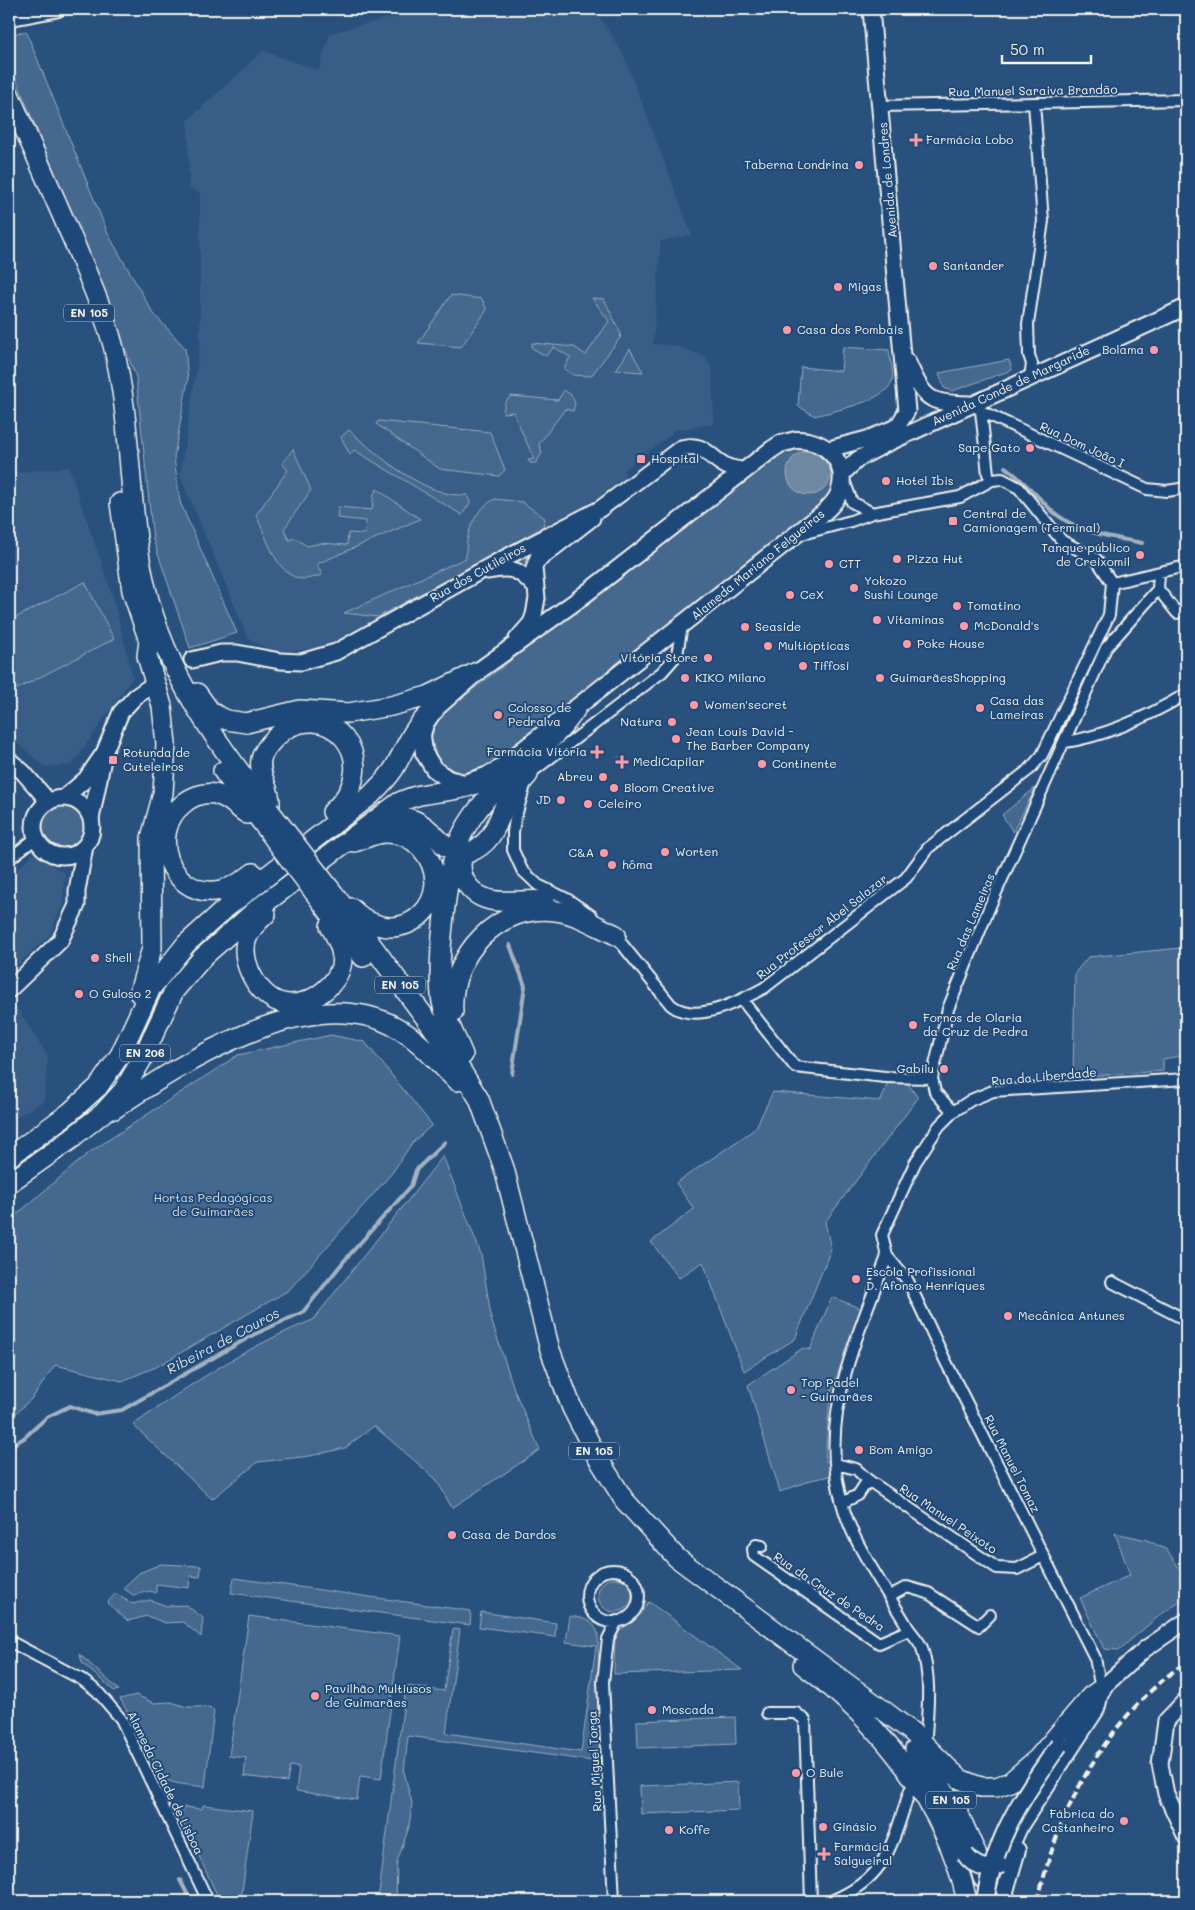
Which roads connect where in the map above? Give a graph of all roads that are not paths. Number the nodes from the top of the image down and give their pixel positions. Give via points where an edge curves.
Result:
1 (57, 9) edge
2 (871, 9) edge
3 (9, 18) edge
4 (9, 94) edge
5 (1186, 100) edge
6 (1034, 103) junction
7 (881, 106) junction
8 (9, 125) edge
9 (1186, 307) edge
10 (903, 352) junction
11 (1030, 377) junction
12 (977, 408) junction
13 (830, 449) junction
14 (744, 471) junction
15 (842, 474) junction
16 (988, 474) dead end
17 (1186, 488) edge
18 (600, 509) junction
19 (872, 513) junction
20 (546, 535) junction
21 (796, 535) junction
22 (538, 560) junction
23 (1186, 566) edge
24 (482, 572) junction
25 (1159, 573) junction
26 (1112, 583) junction
27 (536, 588) junction
28 (1158, 588) junction
29 (1186, 608) edge
30 (682, 626) junction
31 (155, 638) junction
32 (506, 651) junction
33 (192, 660) tunnel mouth
34 (477, 672) junction
35 (148, 688) tunnel mouth
36 (1186, 694) edge
37 (434, 710) junction
38 (574, 710) junction
39 (1065, 742) junction
40 (104, 753) junction
41 (9, 760) edge
42 (492, 774) junction
43 (528, 775) junction
44 (64, 798) junction
45 (48, 802) junction
46 (482, 805) junction
47 (265, 815) junction
48 (91, 819) junction
49 (320, 832) junction
50 (371, 835) junction
51 (36, 838) junction
52 (345, 844) junction
53 (84, 846) junction
54 (446, 847) dead end
55 (468, 853) dead end
56 (60, 856) junction
57 (9, 859) edge
58 (274, 868) junction
59 (286, 887) junction
60 (77, 891) junction
61 (328, 899) junction
62 (588, 912) junction
63 (616, 935) junction
64 (9, 990) edge
65 (742, 1000) junction
66 (135, 1021) junction
67 (463, 1054) junction
68 (932, 1078) junction
69 (462, 1079) junction
70 (1186, 1079) edge
71 (953, 1112) junction
72 (64, 1144) junction
73 (9, 1157) edge
74 (9, 1183) edge
75 (887, 1256) junction
76 (1112, 1282) dead end
77 (1186, 1320) edge
78 (836, 1464) junction
79 (868, 1480) junction
80 (842, 1503) junction
81 (762, 1546) dead end
82 (1043, 1556) junction
83 (890, 1596) junction
84 (990, 1615) dead end
85 (600, 1618) junction
86 (617, 1621) junction
87 (1186, 1621) edge
88 (909, 1630) junction
89 (608, 1639) junction
90 (9, 1642) edge
91 (1101, 1689) junction
92 (1186, 1700) edge
93 (767, 1713) dead end
94 (887, 1713) junction
95 (877, 1734) junction
96 (926, 1735) dead end
97 (910, 1790) dead end
98 (1031, 1807) junction
99 (1186, 1837) edge
100 (208, 1901) edge
101 (614, 1901) edge
102 (811, 1901) edge
103 (831, 1901) edge
104 (967, 1901) edge
105 (985, 1901) edge
106 (990, 1901) edge
107 (1006, 1901) edge

1 - 3 main road
2 - 7 main road, Avenida de Londres
4 - 31 highway, EN 105 via 98,298 113,343 141,566
5 - 6 street, Rua Manuel Saraiva Brandão
6 - 7 street, Rua Manuel Saraiva Brandão
6 - 11 street via 1043,221 1028,324
7 - 10 main road, Avenida de Londres
8 - 31 highway, EN 105 via 84,298 100,345 108,383 127,565 132,591
9 - 11 main road, Avenida Conde de Margaride
10 - 12 main road, Avenida de Londres via 924,394 938,403
10 - 13 main road, Avenida de Londres via 907,412 897,427
11 - 12 main road, Avenida Conde de Margaride
12 - 15 main road, Avenida Conde de Margaride via 865,455
12 - 16 street
12 - 17 street, Rua Dom João I via 1148,489
13 - 14 main road, Alameda Mariano Felgueiras via 813,441 788,440
13 - 15 main road
14 - 18 main road, Rua dos Cutileiros via 728,466 693,445 681,448
14 - 32 main road, Alameda Mariano Felgueiras via 575,602
15 - 19 street via 852,502
15 - 21 main road, Alameda Mariano Felgueiras via 836,499
18 - 20 main road, Rua dos Cutileiros
18 - 22 main road via 585,525
19 - 21 street
19 - 26 street via 960,497 992,480 1002,479 1019,488 1062,541 1096,559
20 - 22 main road
20 - 24 main road, Rua dos Cutileiros
21 - 30 main road, Alameda Mariano Felgueiras
22 - 27 main road via 534,568
23 - 25 street
24 - 27 main road via 506,568 520,571
24 - 33 main road, Rua dos Cutileiros via 325,656 301,662 221,653
25 - 26 street
25 - 28 street
26 - 65 street, Rua Professor Abel Salazar via 1109,615 1042,755 1030,769 928,848 906,878 764,988
27 - 32 main road via 537,606 531,623
28 - 29 street via 1177,613
28 - 39 street via 1106,648
30 - 38 main road, Alameda Mariano Felgueiras
30 - 43 street via 676,655 662,672
31 - 34 highway via 173,647 203,702 218,716 235,722 255,722 300,710 348,713 392,706 428,696
31 - 47 highway, EN 105 via 191,702
31 - 66 highway via 146,656 162,706 166,757 163,793 151,838 152,948 135,1006
32 - 34 main road, Alameda Mariano Felgueiras
34 - 37 main road, Alameda Mariano Felgueiras
35 - 40 main road via 121,712
36 - 39 street via 1146,716 1085,740
37 - 42 main road, Alameda Mariano Felgueiras via 422,735 424,753 434,769 448,779 464,783
37 - 49 highway, EN 206 via 412,732 386,780
38 - 42 main road, Alameda Mariano Felgueiras
38 - 46 highway via 564,728 505,778
39 - 68 street, Rua das Lameiras via 948,1009
40 - 44 main road via 86,779
40 - 48 main road
41 - 45 main road
42 - 52 highway, EN 206 via 471,788 425,793 406,799
43 - 55 highway via 507,802 492,837
43 - 62 street, Rua Professor Abel Salazar via 513,832 516,862 529,879
44 - 45 main road
44 - 48 main road via 80,803
45 - 51 main road via 35,821
46 - 62 highway via 463,849 461,865 464,880 475,894 493,901 552,901
46 - 67 highway via 464,831 451,867 441,961 442,1004
47 - 49 highway via 270,798 260,774 261,759 268,745 281,732 297,724 315,722 330,726 349,744 355,770 347,798 325,819
47 - 58 highway via 222,796 196,796 178,807 166,826 165,847 170,865 181,878 208,891 233,886 261,867
47 - 61 highway, EN 105, bridge
48 - 53 main road via 90,838
49 - 58 highway, EN 206
50 - 52 highway
50 - 54 highway via 393,820 413,820 428,827
50 - 61 highway via 398,834 425,853 435,880 434,891 425,910 407,924 384,928
51 - 56 main road via 46,850
51 - 57 street
52 - 59 highway, EN 206
53 - 56 main road via 70,855
53 - 60 main road
56 - 60 main road
58 - 66 highway, EN 206 via 186,944 151,988
59 - 61 highway via 281,901 250,932 245,949 254,980 277,1001 288,1004 311,1000 322,993 337,975 342,957 336,936 325,917
59 - 72 highway, EN 206 via 235,928 187,974 170,999 141,1061 123,1090 103,1113
60 - 64 main road via 77,905 60,942
61 - 69 highway, EN 105
62 - 63 street, Rua Professor Abel Salazar
63 - 65 street, Rua Professor Abel Salazar via 677,1010 694,1013
63 - 67 highway via 581,918 554,910 520,914 486,931 469,951 454,988 454,1020
65 - 68 street via 795,1067 885,1077
66 - 73 highway, EN 206 via 120,1055 98,1087 69,1113
67 - 69 highway
68 - 71 street via 935,1092
69 - 72 highway via 393,1025 362,1014 330,1013 301,1017 267,1027 202,1055
69 - 94 highway, EN 105 via 479,1099 496,1140 550,1350 572,1408 624,1500 676,1558
69 - 95 highway, EN 105 via 484,1144 538,1354 560,1413 614,1508 670,1567 813,1672 853,1707
70 - 71 street, Rua da Liberdade via 994,1091
71 - 75 street, Rua da Liberdade via 939,1126 915,1162 890,1214 882,1235
72 - 74 highway, EN 206
75 - 78 street, Rua da Cruz de Pedra via 841,1383 834,1428
75 - 82 street, Rua Manuel Tomaz via 908,1281
76 - 77 street
78 - 79 street, Rua Manuel Peixoto via 856,1469
78 - 80 street, Rua da Cruz de Pedra
79 - 80 street via 858,1496
79 - 82 street, Rua Manuel Peixoto via 997,1568 1017,1569
80 - 83 street, Rua da Cruz de Pedra via 852,1531
81 - 88 street, Rua da Cruz de Pedra via 756,1545 754,1556 879,1643
82 - 91 street, Rua Manuel Tomaz via 1095,1658
83 - 84 street via 907,1587 928,1593 979,1626
83 - 88 street, Rua da Cruz de Pedra
85 - 86 street
85 - 86 street via 589,1605 588,1588 604,1572 620,1571 634,1580 639,1597 632,1613
85 - 89 street
86 - 89 street, Rua Miguel Torga
87 - 91 main road via 1146,1649
88 - 96 street, Rua da Cruz de Pedra via 921,1647 929,1689
89 - 101 street, Rua Miguel Torga via 603,1682
90 - 100 street, Alameda Cidade de Lisboa via 81,1679 97,1691 121,1718
91 - 94 highway via 1091,1696 1025,1771 996,1787 981,1787 960,1779 912,1732
91 - 98 main road via 1096,1709
91 - 105 main road, bridge via 1026,1792 1001,1837
92 - 99 main road via 1166,1721 1160,1764 1166,1794
93 - 102 street via 796,1713 805,1720
94 - 106 highway, EN 105 via 957,1810 976,1853
95 - 98 main road, bridge via 891,1739 926,1782 965,1854 982,1868 994,1868 1003,1863
95 - 104 highway, EN 105 via 905,1765 934,1811 950,1846
97 - 103 street via 889,1854 870,1880
98 - 107 main road via 1010,1874

